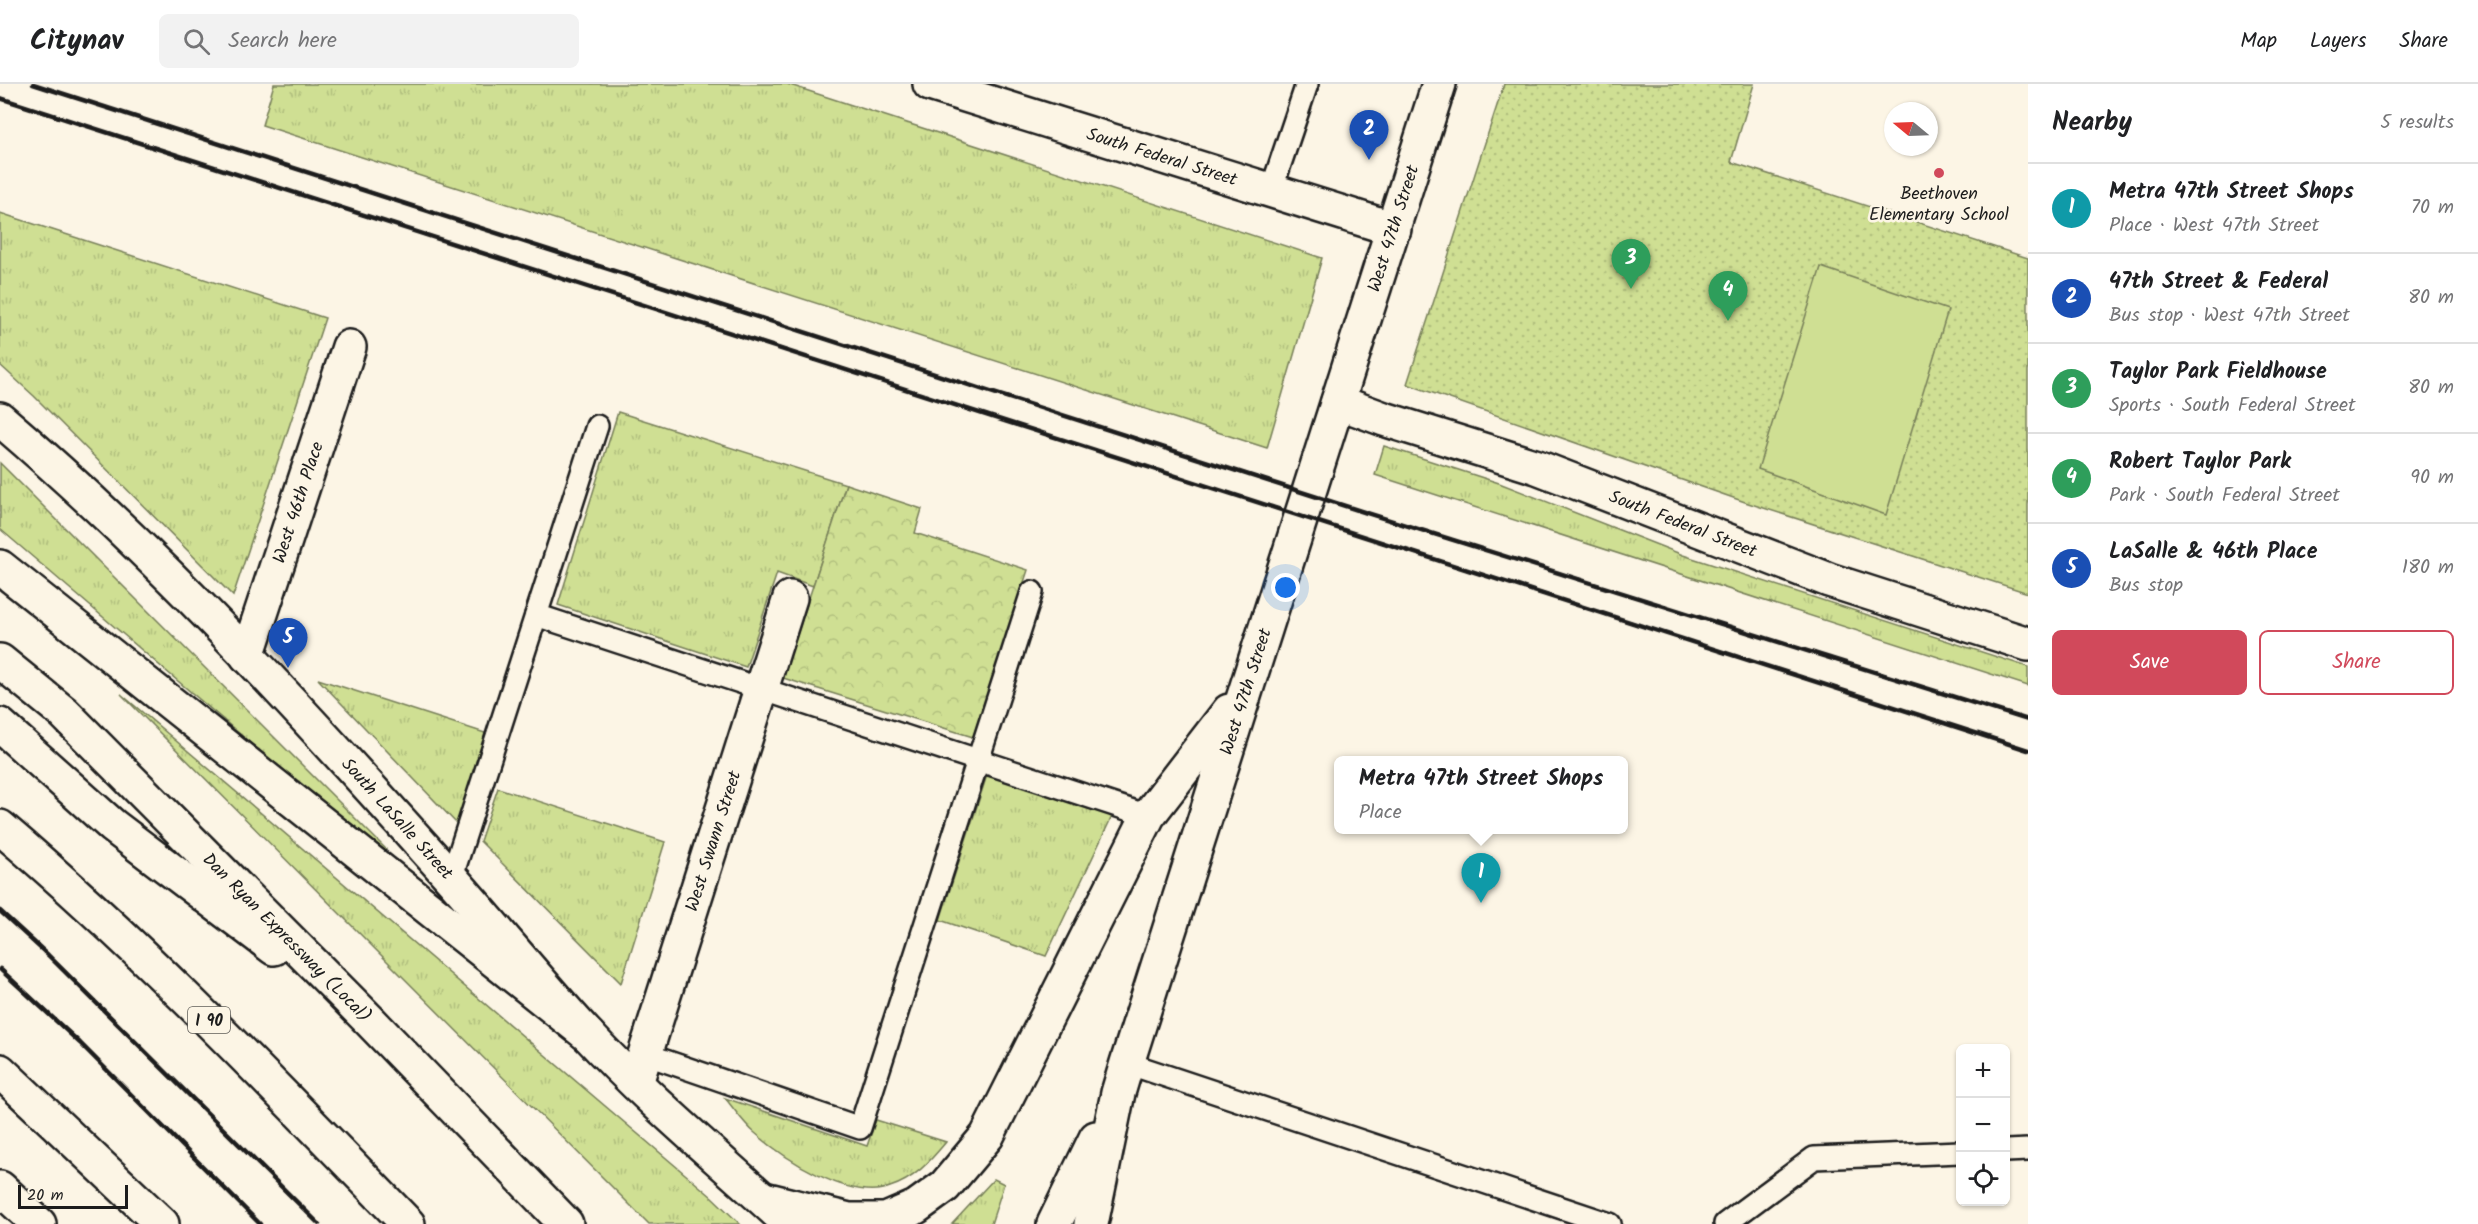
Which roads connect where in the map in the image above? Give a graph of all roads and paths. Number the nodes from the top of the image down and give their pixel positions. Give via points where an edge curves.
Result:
1 (930, 84) edge
2 (1307, 84) edge
3 (1439, 84) edge
4 (1271, 191) junction
5 (1394, 229) junction
6 (349, 347) dead end
7 (1338, 402) junction
8 (0, 419) edge
9 (597, 426) dead end
10 (0, 567) edge
11 (1032, 592) dead end
12 (790, 598) dead end
13 (536, 615) junction
14 (2028, 644) edge
15 (247, 656) junction
16 (0, 661) edge
17 (761, 689) junction
18 (1243, 693) junction
19 (0, 725) edge
20 (977, 760) junction
21 (1148, 816) junction
22 (0, 827) edge
23 (451, 879) junction
24 (371, 1022) junction
25 (588, 1035) junction
26 (1127, 1063) junction
27 (640, 1068) junction
28 (0, 1071) edge
29 (1118, 1093) junction
30 (2028, 1150) edge
31 (2010, 1151) edge
32 (1956, 1152) edge
33 (0, 1188) edge
34 (762, 1198) junction
35 (1741, 1220) edge
36 (39, 1224) edge
37 (162, 1224) edge
38 (408, 1224) edge
39 (566, 1224) edge
40 (790, 1224) edge
41 (1054, 1224) edge
42 (1090, 1224) edge
43 (1610, 1224) edge

1 - 4 main road, South Federal Street
2 - 4 lane
3 - 5 main road, West 47th Street
4 - 5 main road, South Federal Street
5 - 7 main road, West 47th Street
6 - 15 main road, West 46th Place
7 - 14 main road, South Federal Street via 1537,467 1829,580
7 - 18 main road, West 47th Street
8 - 15 main road, South LaSalle Street via 69,477
9 - 13 lane
10 - 25 main road
11 - 20 lane
12 - 17 main road, West Swann Street
13 - 17 lane
13 - 23 lane
15 - 23 main road, South LaSalle Street
16 - 24 main road, Dan Ryan Expressway (Local) via 64,713
17 - 20 lane
17 - 27 main road, West Swann Street
18 - 21 main road
18 - 26 main road, West 47th Street
19 - 24 main road via 113,826
20 - 21 lane
20 - 27 lane via 860,1128
21 - 34 main road via 987,1136 945,1186 916,1207 886,1220 849,1220
22 - 38 main road, I 90 via 73,889 207,1018
23 - 25 main road, South LaSalle Street
24 - 39 main road, Dan Ryan Expressway (Local)
25 - 27 main road, South LaSalle Street
26 - 29 main road, West 47th Street
26 - 43 lane
27 - 34 main road, South LaSalle Street
28 - 37 main road
29 - 41 main road, West 47th Street
29 - 42 main road, West 47th Street
30 - 31 lane
32 - 35 lane via 1814,1158
33 - 36 main road
34 - 40 main road, South LaSalle Street

